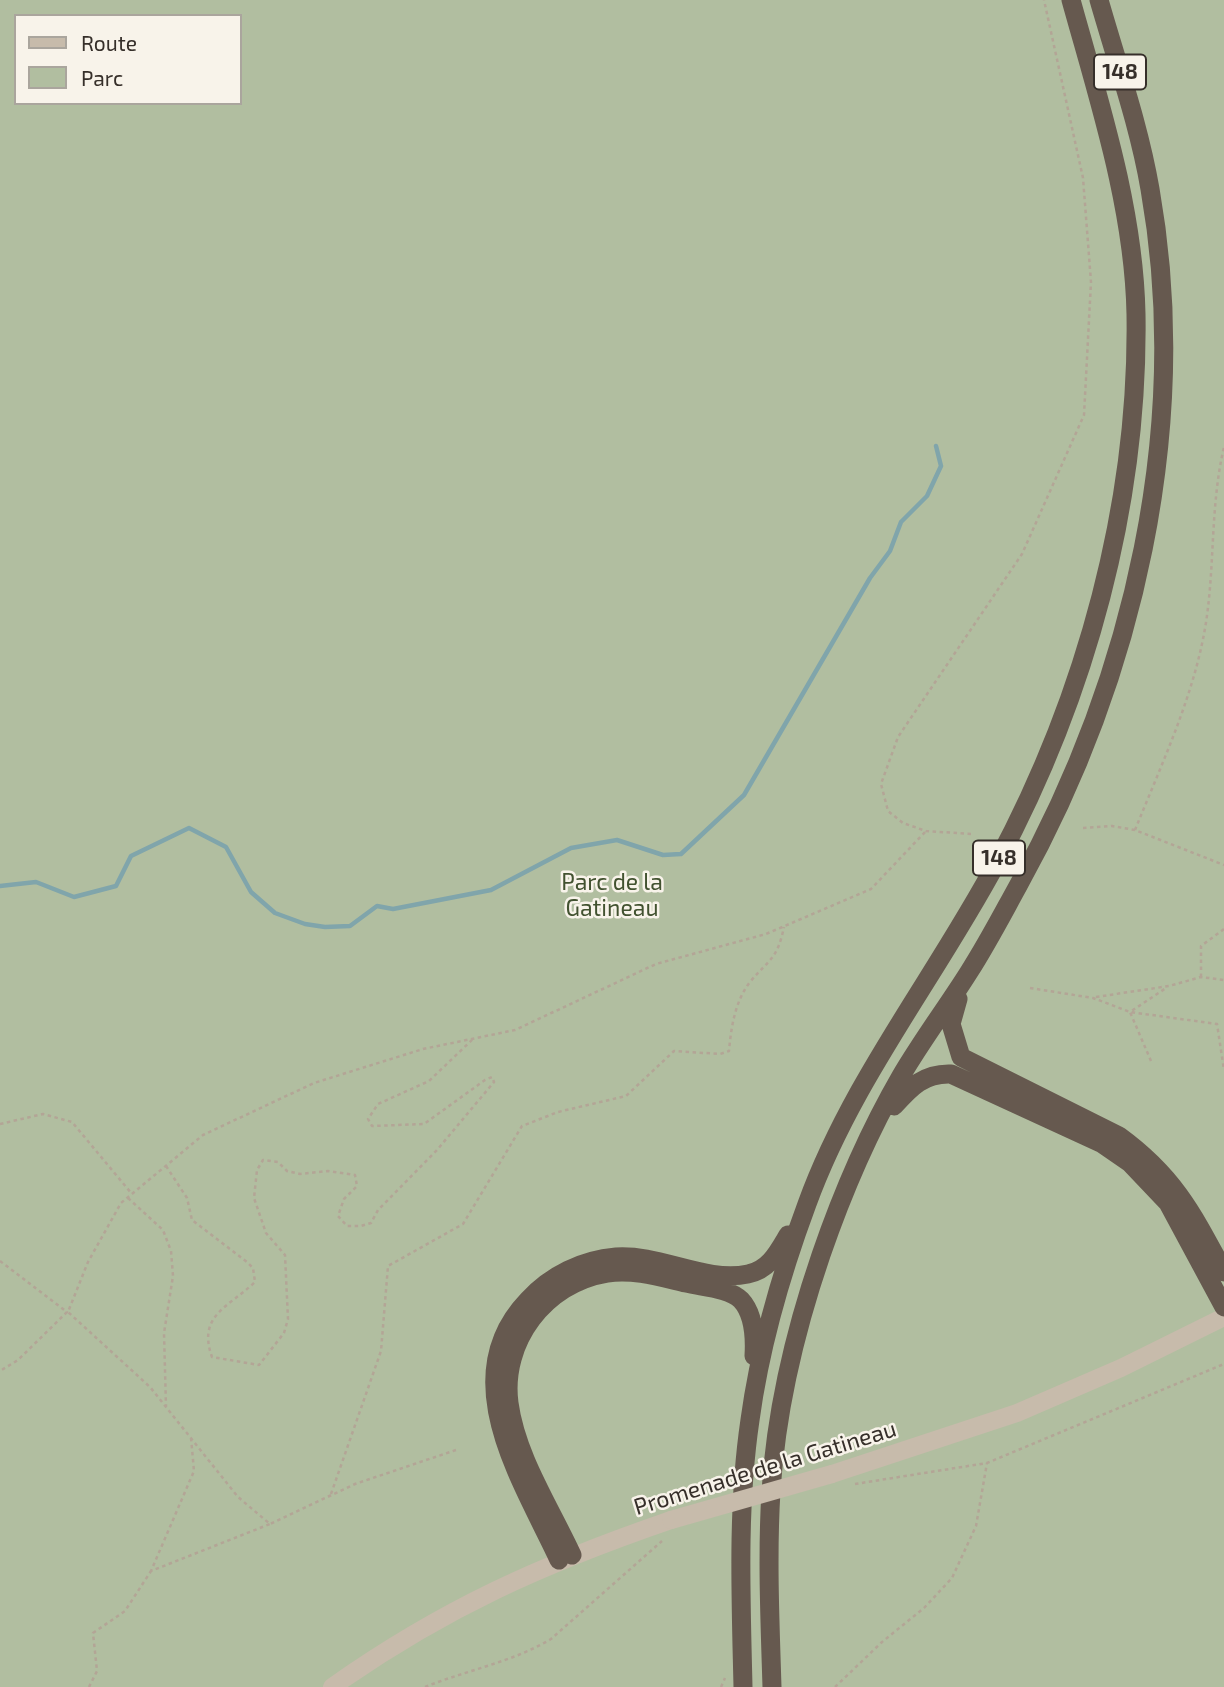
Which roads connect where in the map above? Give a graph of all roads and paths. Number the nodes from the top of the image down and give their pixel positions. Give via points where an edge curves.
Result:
1 (1044, 0) edge
2 (1071, 0) edge
3 (1098, 0) edge
4 (1113, 0) edge
5 (1142, 145) junction
6 (1224, 447) edge
7 (1083, 828) dead end
8 (1135, 830) junction
9 (926, 831) junction
10 (971, 834) dead end
11 (1224, 865) edge
12 (784, 926) junction
13 (1224, 929) edge
14 (971, 969) junction
15 (1201, 978) junction
16 (1224, 980) edge
17 (1169, 986) junction
18 (1030, 988) dead end
19 (1093, 998) junction
20 (1130, 1012) junction
21 (475, 1038) junction
22 (1151, 1061) dead end
23 (1224, 1070) edge
24 (0, 1124) edge
25 (871, 1134) junction
26 (166, 1166) junction
27 (132, 1194) junction
28 (128, 1198) junction
29 (807, 1204) junction
30 (0, 1261) edge
31 (1224, 1272) edge
32 (1224, 1307) edge
33 (1224, 1317) edge
34 (1224, 1364) edge
35 (0, 1371) edge
36 (753, 1397) junction
37 (166, 1407) junction
38 (191, 1438) junction
39 (456, 1450) dead end
40 (988, 1463) junction
41 (847, 1486) dead end
42 (331, 1494) junction
43 (270, 1524) junction
44 (664, 1539) dead end
45 (566, 1557) junction
46 (151, 1571) junction
47 (89, 1687) edge
48 (332, 1687) edge
49 (425, 1687) edge
50 (743, 1687) edge
51 (772, 1687) edge
52 (835, 1687) edge

1 - 9 path via 1083,178 1091,282 1084,415 1022,554 890,752 881,784 884,804 893,817
2 - 29 highway, 148 via 1118,179 1136,312 1129,441 1107,573 1084,657 1025,805 977,898 866,1076
3 - 5 highway, 148
4 - 5 highway
5 - 14 highway, 148 via 1155,221 1164,327 1161,439 1142,560 1075,765 1021,882
6 - 8 path via 1203,639
7 - 8 path
8 - 11 path
9 - 10 path
9 - 12 path via 871,889
12 - 21 path via 656,964 515,1030
12 - 42 path via 779,952 748,984 731,1023 729,1051 674,1051 626,1096 522,1126 463,1224 388,1266 381,1351
13 - 15 path via 1201,946
14 - 25 highway, 148 via 901,1077
14 - 31 highway via 951,1024 961,1057 1119,1136 1138,1150 1174,1185
15 - 16 path
15 - 17 path
17 - 19 path
17 - 20 path
18 - 19 path
19 - 20 path
20 - 22 path
20 - 23 path via 1217,1024
21 - 26 path via 314,1083 203,1135
21 - 26 path via 429,1081 373,1109 368,1119 372,1126 424,1124 485,1080 492,1077 494,1082 371,1223 347,1226 338,1216 344,1199 357,1186 355,1175 328,1171 300,1174 263,1160 257,1170 254,1198 266,1233 285,1255 288,1312 284,1333 258,1365 212,1357 205,1339 210,1320 255,1282 253,1268 192,1220 187,1198
24 - 27 path via 43,1114 72,1122
25 - 32 highway via 918,1081 941,1073 1101,1143 1158,1190
25 - 51 highway, 148 via 820,1258 784,1395 771,1492
26 - 27 path
27 - 28 path
28 - 37 path via 163,1230 171,1251 173,1276 164,1334
28 - 37 path via 88,1262 68,1312
29 - 36 highway, 148 via 775,1303
29 - 45 highway via 775,1256 758,1271 726,1276 643,1258 590,1261 552,1279 512,1319 495,1371 498,1422
30 - 35 path via 67,1312 18,1360
33 - 45 street, Promenade de la Gatineau, bridge via 1017,1413
34 - 40 path
36 - 45 highway via 751,1322 741,1301 733,1296 622,1272 582,1281 545,1303 517,1344 508,1400 520,1444
36 - 50 highway, 148 via 740,1544
37 - 38 path
38 - 43 path via 238,1497
38 - 46 path via 194,1471
39 - 42 path
40 - 41 path
40 - 52 path via 976,1525 952,1578
42 - 43 path
43 - 46 path
44 - 49 path via 551,1640 533,1651
45 - 48 street, Promenade de la Gatineau via 421,1628
46 - 47 path via 125,1611 93,1633 97,1671

